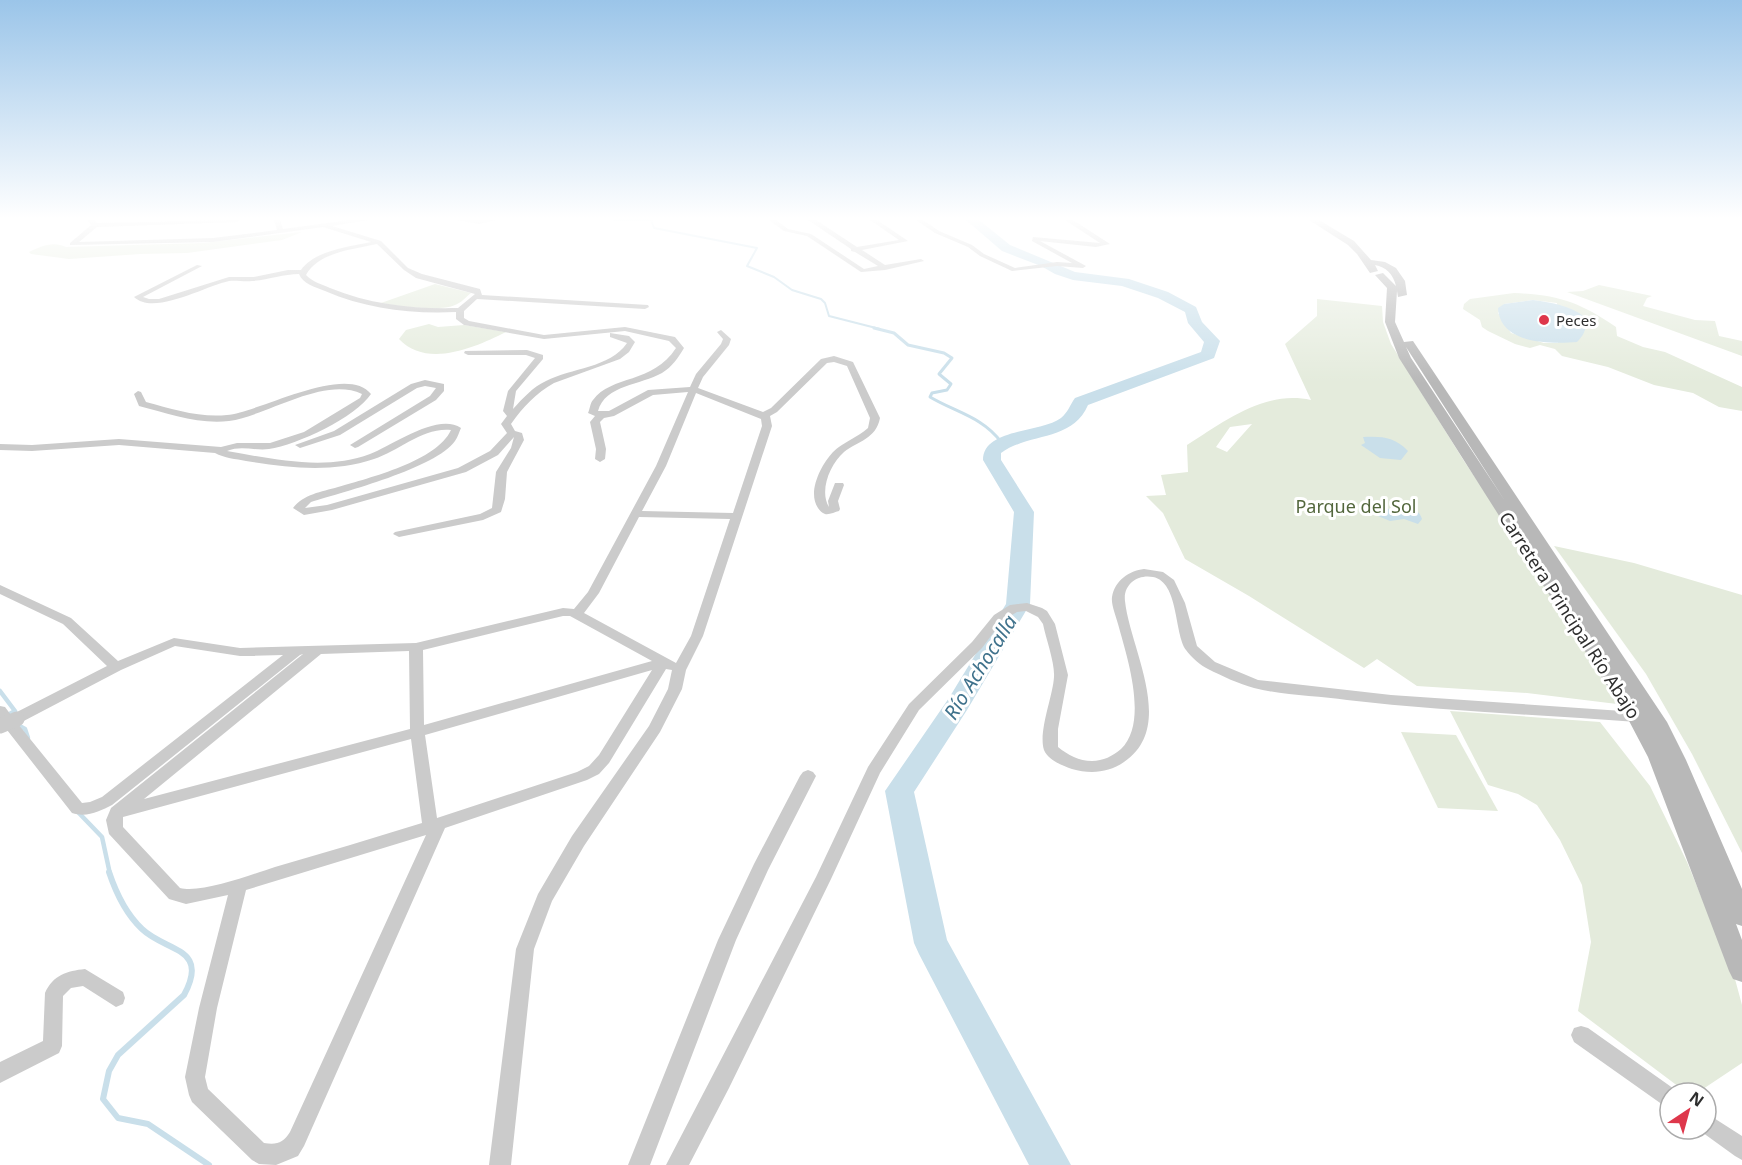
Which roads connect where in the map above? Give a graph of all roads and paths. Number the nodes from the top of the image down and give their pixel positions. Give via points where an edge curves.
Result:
1 (183, 274) edge
2 (277, 274) edge
3 (303, 274) edge
4 (416, 274) edge
5 (1385, 274) edge
6 (1394, 274) edge
7 (254, 279) junction
8 (307, 281) junction
9 (476, 297) junction
10 (645, 308) dead end
11 (460, 310) junction
12 (603, 332) junction
13 (721, 332) dead end
14 (468, 353) dead end
15 (693, 389) junction
16 (138, 394) dead end
17 (601, 415) junction
18 (765, 415) junction
19 (512, 416) junction
20 (512, 433) junction
21 (355, 445) dead end
22 (269, 446) junction
23 (0, 447) edge
24 (221, 450) junction
25 (600, 459) dead end
26 (839, 485) dead end
27 (634, 514) junction
28 (735, 516) junction
29 (399, 534) dead end
30 (0, 589) edge
31 (577, 614) junction
32 (416, 647) junction
33 (316, 651) junction
34 (295, 652) junction
35 (672, 666) junction
36 (117, 668) junction
37 (1647, 719) junction
38 (7, 720) edge
39 (417, 731) junction
40 (808, 776) dead end
41 (117, 812) junction
42 (434, 826) junction
43 (239, 885) junction
44 (1742, 916) edge
45 (1742, 970) edge
46 (116, 998) dead end
47 (1581, 1035) dead end
48 (0, 1073) edge
49 (1658, 1090) edge
50 (1718, 1132) edge
51 (1742, 1149) edge
52 (500, 1165) edge
53 (639, 1165) edge
54 (677, 1165) edge

1 - 7 street via 138,297 150,303 160,302 224,280
2 - 7 street
3 - 8 street
4 - 9 street via 475,290
5 - 37 main road, Carretera Principal Río Abajo via 1392,287 1390,322 1405,358
6 - 37 main road, Carretera Principal Río Abajo via 1403,291 1402,328 1412,349
7 - 8 street
8 - 11 street via 344,297 385,308
9 - 10 street
9 - 11 street
11 - 12 street via 460,319 467,323 544,337
12 - 17 street via 651,332 672,339 681,348 662,371 605,393 592,410
12 - 19 street via 626,338 631,344 610,360 541,387
13 - 15 street via 727,339 725,345
14 - 19 street via 528,352 540,357 512,391 508,411
15 - 17 street via 651,392 616,412
15 - 18 street
15 - 27 street via 661,466
16 - 22 street via 142,404 224,418 312,391 354,388 367,394 309,434
17 - 25 street via 595,422
18 - 26 street via 824,361 834,359 850,364 875,418 870,432 831,461 819,498 826,511 835,509 833,501
18 - 28 street via 767,426
19 - 20 street via 506,424
20 - 24 street via 494,453 473,466 308,512 298,508 306,500 376,479 441,451 452,442 456,428 449,425 433,429 370,457 321,466 225,454
20 - 29 street via 519,435 519,440 502,469 497,510 483,517
21 - 22 street via 432,398 441,386 414,386 337,433 315,441 297,446
22 - 24 street
23 - 24 street via 119,442
27 - 28 street
27 - 31 street via 593,593
28 - 35 street via 697,636
30 - 36 street via 67,621
31 - 32 street via 563,612
31 - 35 street
32 - 33 street
32 - 39 street
33 - 34 street
33 - 41 street
34 - 36 street via 240,652 174,642
34 - 38 street via 107,801 92,808 78,809
35 - 39 street
35 - 42 street via 594,770
35 - 52 street via 675,689 655,728 578,841 544,899 525,949
36 - 38 street
37 - 44 main road, Carretera Principal Río Abajo via 1676,760
37 - 45 main road, Carretera Principal Río Abajo
37 - 54 street via 1391,700 1256,684 1225,673 1197,655 1191,648 1168,579 1143,572 1127,580 1118,600 1141,700 1142,726 1122,758 1093,768 1063,758 1051,749 1061,675 1049,624 1043,614 1032,608 1008,611 914,707 873,771 823,879
39 - 41 street
39 - 42 street
40 - 53 street via 727,940
41 - 43 street via 114,829 175,894 202,895
42 - 43 street
42 - 43 street via 297,1138 291,1149 274,1155 259,1153 199,1095 195,1077
46 - 48 street via 85,977 66,981 54,993 52,1046
47 - 49 street
50 - 51 street

